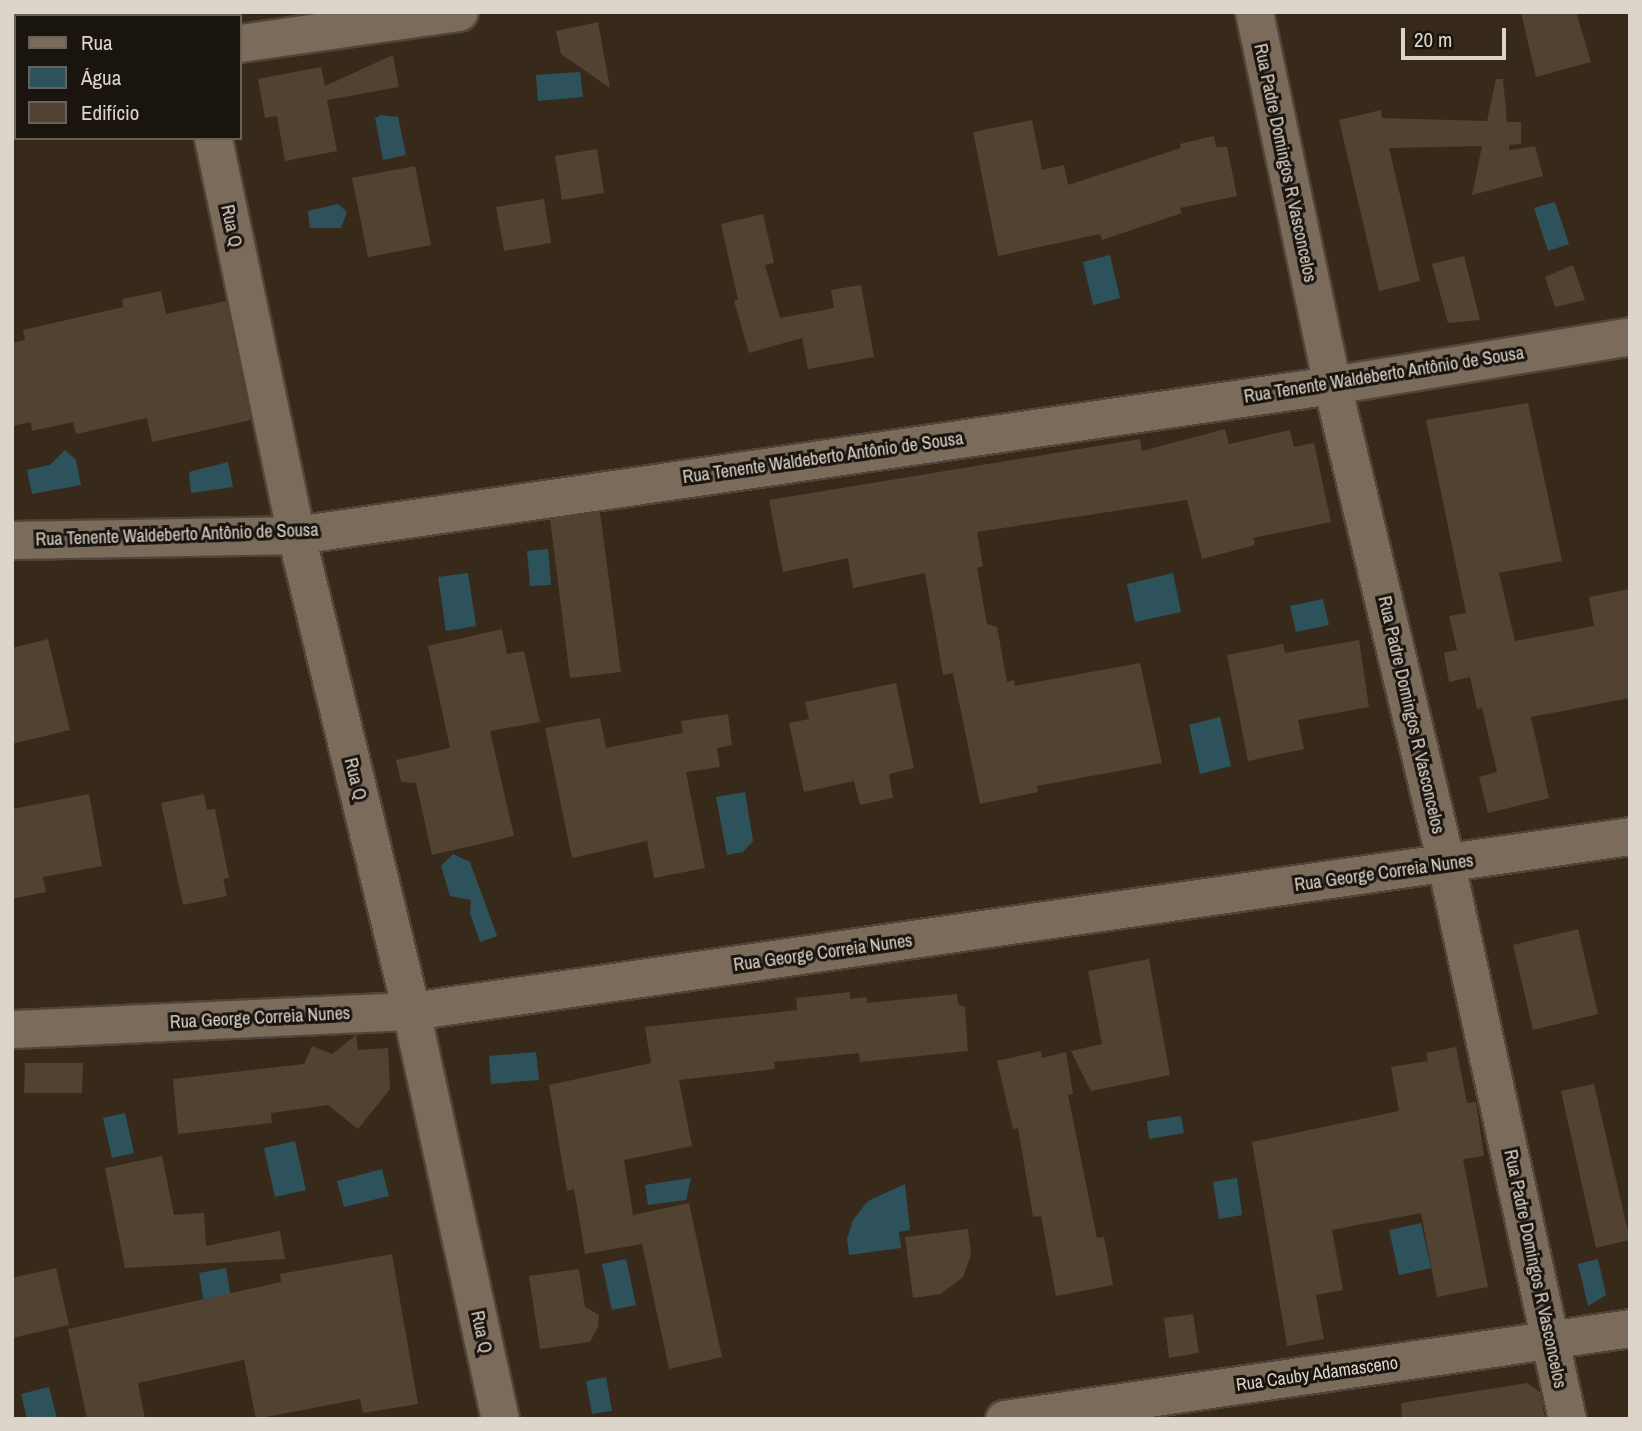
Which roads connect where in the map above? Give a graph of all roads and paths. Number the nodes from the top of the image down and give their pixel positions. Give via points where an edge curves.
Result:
1 (459, 12) edge
2 (1254, 12) edge
3 (242, 43) edge
4 (213, 140) edge
5 (1630, 336) edge
6 (1332, 385) junction
7 (296, 535) junction
8 (12, 540) edge
9 (1630, 836) edge
10 (1446, 864) junction
11 (411, 1011) junction
12 (12, 1029) edge
13 (1630, 1328) edge
14 (1550, 1340) junction
15 (500, 1419) edge
16 (1004, 1419) edge
17 (1567, 1419) edge

1 - 3 street
2 - 6 street, Rua Padre Domingos R Vasconcelos
4 - 7 street, Rua Q
5 - 6 street, Rua Tenente Waldeberto Antônio de Sousa
6 - 7 street, Rua Tenente Waldeberto Antônio de Sousa
6 - 10 street, Rua Padre Domingos R Vasconcelos
7 - 8 street, Rua Tenente Waldeberto Antônio de Sousa
7 - 11 street, Rua Q
9 - 10 street, Rua George Correia Nunes
10 - 11 street, Rua George Correia Nunes
10 - 14 street, Rua Padre Domingos R Vasconcelos
11 - 12 street, Rua George Correia Nunes
11 - 15 street, Rua Q
13 - 14 street, Rua Cauby Adamasceno
14 - 16 street, Rua Cauby Adamasceno
14 - 17 street, Rua Padre Domingos R Vasconcelos

